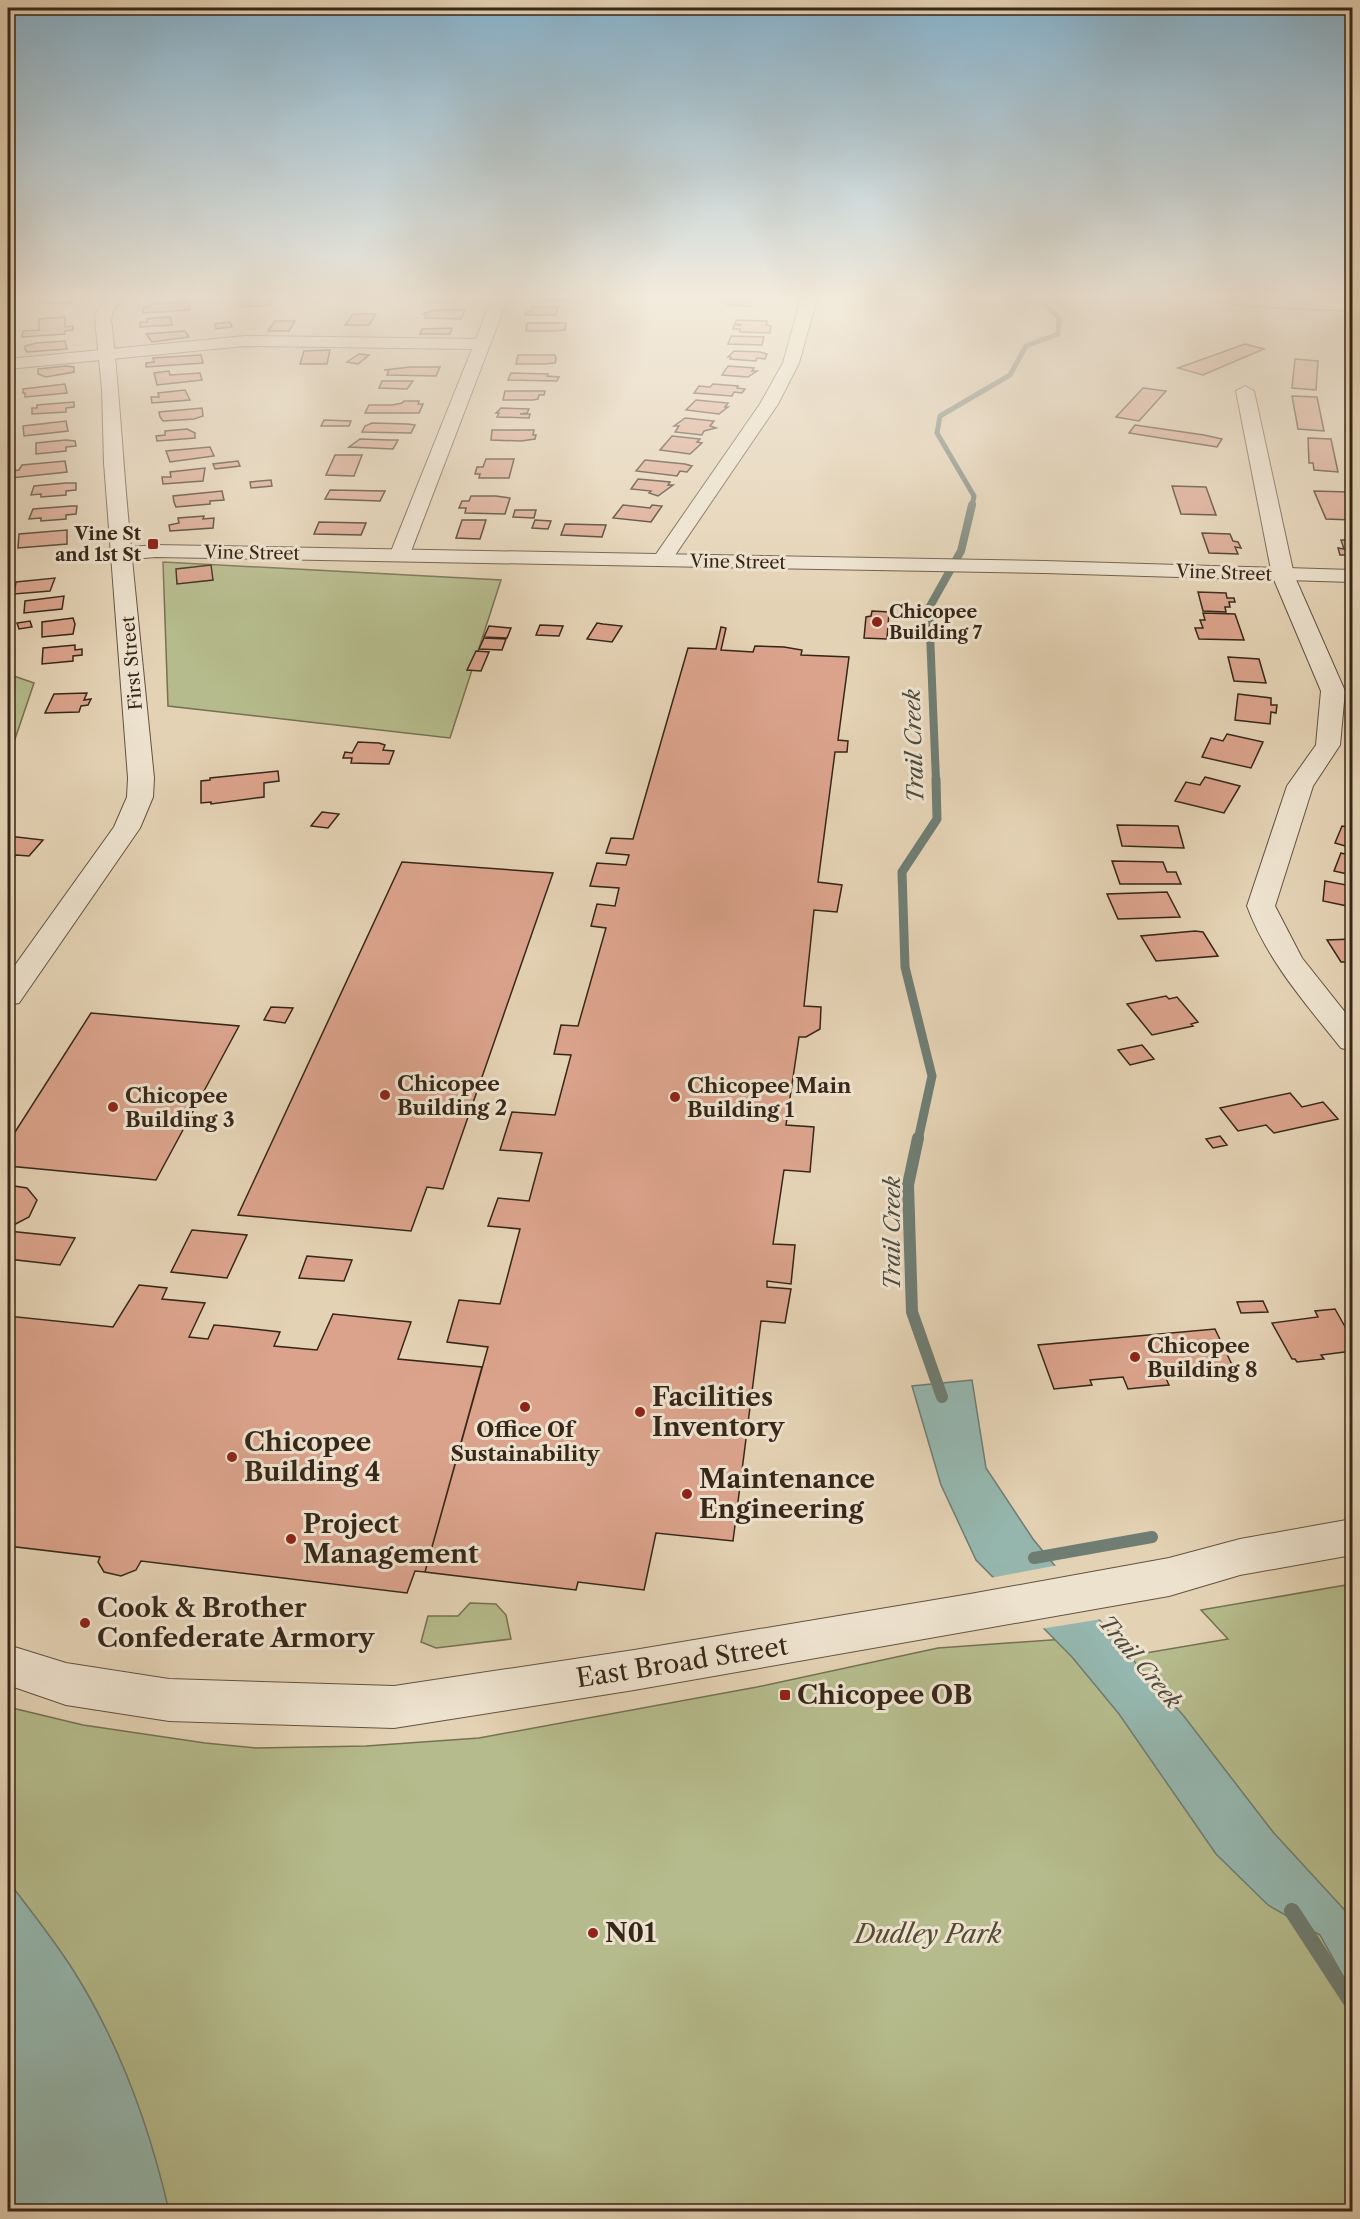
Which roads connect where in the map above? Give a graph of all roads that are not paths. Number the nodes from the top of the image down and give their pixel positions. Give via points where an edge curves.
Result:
1 (110, 399) edge
2 (461, 399) edge
3 (772, 399) edge
4 (1247, 399) edge
5 (123, 554) junction
6 (400, 554) junction
7 (662, 560) junction
8 (1283, 575) junction
9 (1353, 576) edge
10 (1341, 681) edge
11 (8, 996) edge
12 (1353, 1041) edge
13 (1353, 1537) edge
14 (8, 1665) edge

1 - 5 street, First Street
2 - 6 street
3 - 7 street
4 - 8 street
5 - 6 street, Vine Street
5 - 11 street, First Street via 140,797 127,828
6 - 7 street, Vine Street
7 - 8 street, Vine Street
8 - 9 street, Vine Street
8 - 10 street
10 - 12 street via 1333,691 1328,746 1300,786 1262,906 1267,924 1295,969
13 - 14 street, East Broad Street via 970,1613 634,1671 394,1707 169,1700 66,1684

